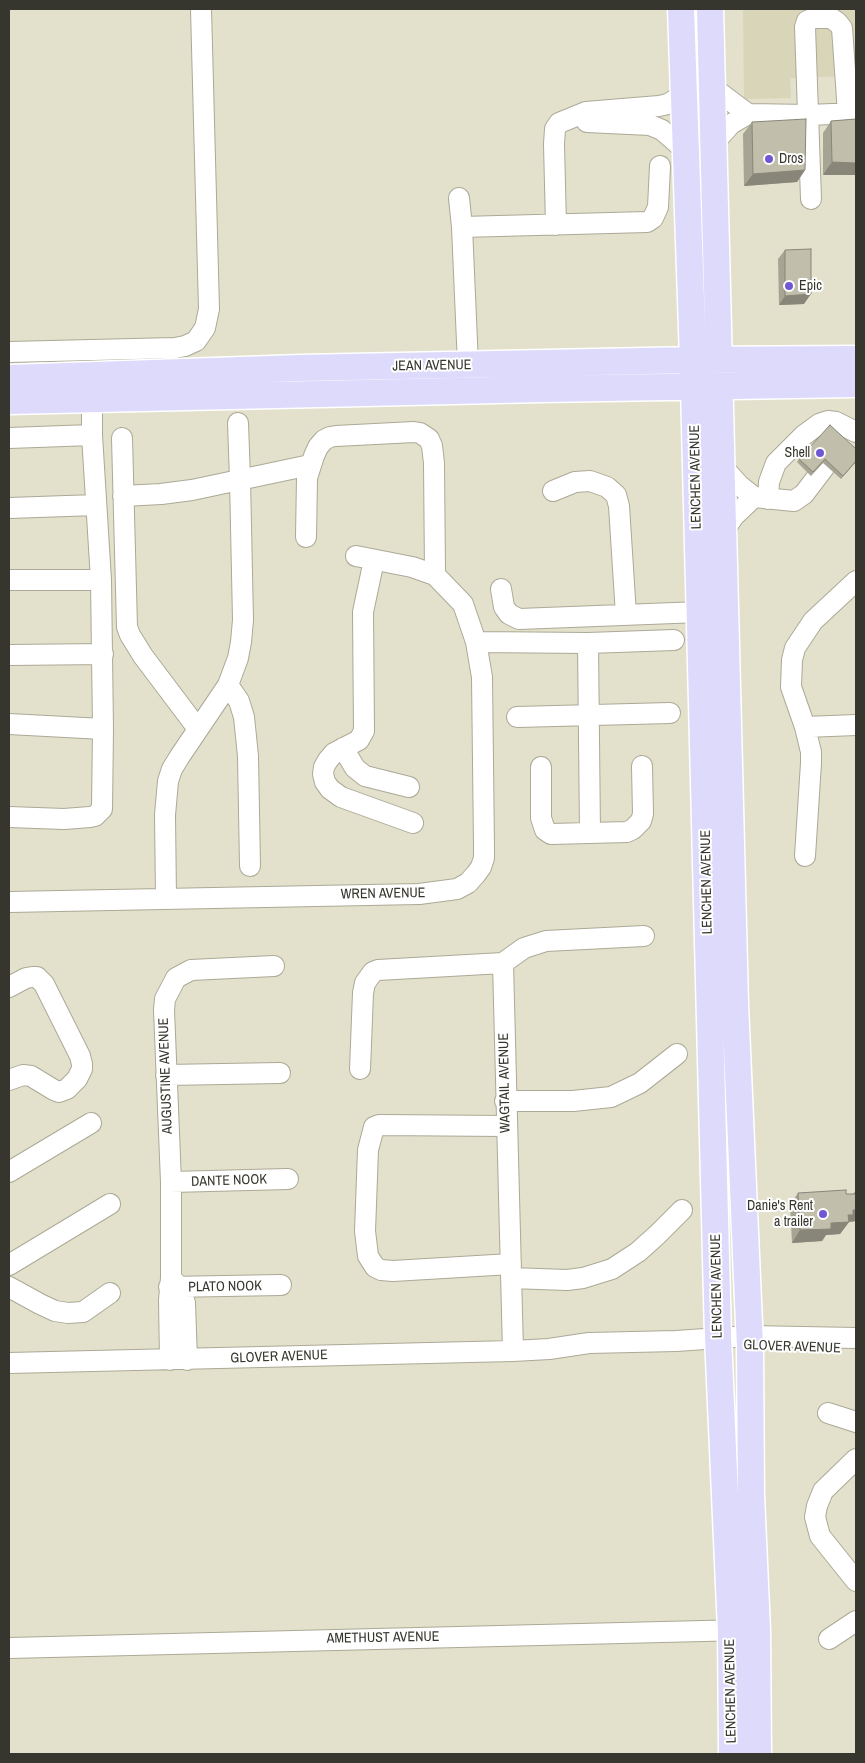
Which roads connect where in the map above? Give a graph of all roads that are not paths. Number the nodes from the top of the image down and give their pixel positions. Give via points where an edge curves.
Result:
1 (200, 9) edge
2 (681, 9) edge
3 (710, 9) edge
4 (712, 86) junction
5 (684, 94) junction
6 (852, 113) edge
7 (748, 114) junction
8 (809, 116) junction
9 (564, 121) junction
10 (714, 143) junction
11 (686, 151) junction
12 (660, 166) dead end
13 (458, 198) dead end
14 (811, 199) dead end
15 (556, 225) junction
16 (462, 227) junction
17 (9, 352) edge
18 (693, 360) junction
19 (718, 360) junction
20 (468, 365) junction
21 (9, 378) edge
22 (856, 378) edge
23 (707, 387) junction
24 (542, 389) junction
25 (92, 399) junction
26 (9, 401) edge
27 (238, 423) dead end
28 (92, 435) junction
29 (852, 436) edge
30 (9, 438) edge
31 (122, 438) dead end
32 (310, 465) junction
33 (721, 465) junction
34 (826, 465) edge
35 (240, 479) junction
36 (553, 491) dead end
37 (123, 496) junction
38 (761, 498) junction
39 (96, 505) junction
40 (9, 508) edge
41 (723, 532) junction
42 (306, 537) dead end
43 (435, 575) junction
44 (9, 580) edge
45 (101, 580) junction
46 (856, 581) edge
47 (501, 589) dead end
48 (700, 612) junction
49 (626, 615) junction
50 (674, 640) dead end
51 (476, 642) junction
52 (588, 642) junction
53 (102, 654) junction
54 (9, 656) edge
55 (228, 685) junction
56 (670, 713) dead end
57 (590, 716) junction
58 (517, 717) dead end
59 (9, 724) edge
60 (856, 725) edge
61 (805, 727) junction
62 (104, 729) junction
63 (198, 730) junction
64 (343, 748) junction
65 (642, 766) dead end
66 (541, 767) dead end
67 (409, 787) dead end
68 (9, 817) edge
69 (413, 823) dead end
70 (590, 833) junction
71 (805, 856) dead end
72 (250, 866) dead end
73 (166, 898) junction
74 (9, 902) edge
75 (644, 936) dead end
76 (503, 963) junction
77 (274, 966) dead end
78 (9, 987) edge
79 (676, 1054) dead end
80 (360, 1068) dead end
81 (280, 1073) dead end
82 (166, 1075) junction
83 (9, 1080) edge
84 (505, 1101) junction
85 (91, 1123) dead end
86 (506, 1126) junction
87 (9, 1172) edge
88 (288, 1179) dead end
89 (171, 1182) junction
90 (110, 1204) dead end
91 (682, 1210) dead end
92 (9, 1265) edge
93 (511, 1271) junction
94 (173, 1284) junction
95 (281, 1285) dead end
96 (9, 1287) edge
97 (110, 1293) dead end
98 (856, 1338) edge
99 (719, 1341) junction
100 (750, 1341) junction
101 (856, 1349) edge
102 (513, 1351) junction
103 (179, 1360) junction
104 (9, 1363) edge
105 (828, 1413) dead end
106 (856, 1422) edge
107 (856, 1458) edge
108 (856, 1581) edge
109 (856, 1621) edge
110 (730, 1630) junction
111 (757, 1630) junction
112 (829, 1639) dead end
113 (9, 1648) edge
114 (732, 1754) edge
115 (758, 1754) edge

1 - 17 street via 208,308 205,328 196,341 175,348
2 - 5 main road, LENCHEN AVENUE
3 - 4 main road, LENCHEN AVENUE
4 - 7 street
4 - 10 main road, LENCHEN AVENUE
5 - 9 street via 660,106 586,112
5 - 11 main road, LENCHEN AVENUE
6 - 8 street
6 - 8 street via 842,28 831,18 814,18 807,21 805,27
7 - 8 street
7 - 10 street via 731,124
8 - 14 street
9 - 11 street via 650,125 662,130
9 - 15 street via 556,126 554,134
10 - 19 main road, LENCHEN AVENUE
11 - 18 main road, LENCHEN AVENUE
12 - 15 street via 658,207 647,222
13 - 16 street
15 - 16 street
16 - 20 street
18 - 19 main road, JEAN AVENUE
18 - 20 main road, JEAN AVENUE
18 - 23 main road, LENCHEN AVENUE
19 - 22 main road, JEAN AVENUE
19 - 23 main road, LENCHEN AVENUE
20 - 21 main road, JEAN AVENUE
20 - 24 main road via 470,377 478,381 523,380
22 - 23 main road, JEAN AVENUE
23 - 24 main road, JEAN AVENUE
23 - 33 main road, LENCHEN AVENUE
23 - 48 main road, LENCHEN AVENUE
24 - 25 main road, JEAN AVENUE
25 - 26 main road, JEAN AVENUE
25 - 28 street
27 - 35 street
28 - 30 street
28 - 39 street
29 - 38 street via 836,422 819,424 776,463
31 - 37 street
32 - 35 street
32 - 42 street
32 - 43 street via 318,447 330,436 414,432 426,435 432,446 434,463
33 - 38 street via 739,484
33 - 41 main road, LENCHEN AVENUE
34 - 38 street via 794,501
35 - 37 street via 179,492
35 - 55 street via 242,631 238,658
36 - 49 street via 575,482 590,481 607,487 616,495 620,506
37 - 63 street via 127,627 143,656
38 - 41 street via 734,516
39 - 40 street
39 - 45 street
41 - 100 main road, LENCHEN AVENUE via 735,1004
43 - 51 street, WREN AVENUE via 463,604
43 - 64 street via 365,558 362,612 364,731 359,740
44 - 45 street
45 - 53 street
46 - 61 street via 813,621 795,648 791,687
47 - 49 street via 504,607 519,619
48 - 49 street
48 - 99 main road, LENCHEN AVENUE
50 - 52 street
51 - 52 street
51 - 73 street, WREN AVENUE via 482,677 484,847 481,866 468,883 457,889 420,894
52 - 57 street
53 - 54 street
53 - 62 street
55 - 63 street
55 - 72 street via 244,717
56 - 57 street
57 - 58 street
57 - 70 street
59 - 62 street
60 - 61 street
61 - 71 street via 811,758
62 - 68 street via 103,806 99,813 64,819
63 - 73 street via 172,769 167,787
64 - 67 street via 355,768 365,776
64 - 69 street via 334,753 324,767 324,782 330,789 348,800
65 - 70 street via 643,814 638,826 627,832
66 - 70 street via 540,807 545,830 550,834
73 - 74 street, WREN AVENUE
75 - 76 street via 546,941 524,948
76 - 80 street via 373,972 362,993
76 - 84 street, WAGTAIL AVENUE
77 - 82 street, AUGUSTINE AVENUE via 202,968 184,972 176,978 165,999
78 - 83 street via 32,977 44,984 82,1064 77,1079 59,1092 31,1076
79 - 84 street via 640,1083 611,1097 573,1101
81 - 82 street
82 - 89 street, AUGUSTINE AVENUE
84 - 86 street, WAGTAIL AVENUE
85 - 87 street
86 - 93 street, WAGTAIL AVENUE
86 - 93 street via 374,1127 368,1150 365,1231 368,1256 381,1270
88 - 89 street, DANTE NOOK
89 - 94 street, AUGUSTINE AVENUE
90 - 92 street
91 - 93 street via 638,1252 612,1269 567,1280
93 - 102 street, WAGTAIL AVENUE
94 - 95 street, PLATO NOOK
94 - 103 street, AUGUSTINE AVENUE
96 - 97 street via 55,1311 68,1313 83,1312
98 - 100 street, GLOVER AVENUE
99 - 100 street, GLOVER AVENUE
99 - 102 street, GLOVER AVENUE via 689,1350 630,1353 549,1349
99 - 110 main road, LENCHEN AVENUE
100 - 101 street, GLOVER AVENUE via 820,1349
100 - 111 main road, LENCHEN AVENUE via 751,1495
102 - 103 street, GLOVER AVENUE
103 - 104 street, GLOVER AVENUE
105 - 106 street
107 - 108 street via 823,1491 815,1517 820,1536
109 - 112 street
110 - 111 street, AMETHUST AVENUE
110 - 113 street, AMETHUST AVENUE
110 - 114 main road, LENCHEN AVENUE
111 - 115 main road, LENCHEN AVENUE

